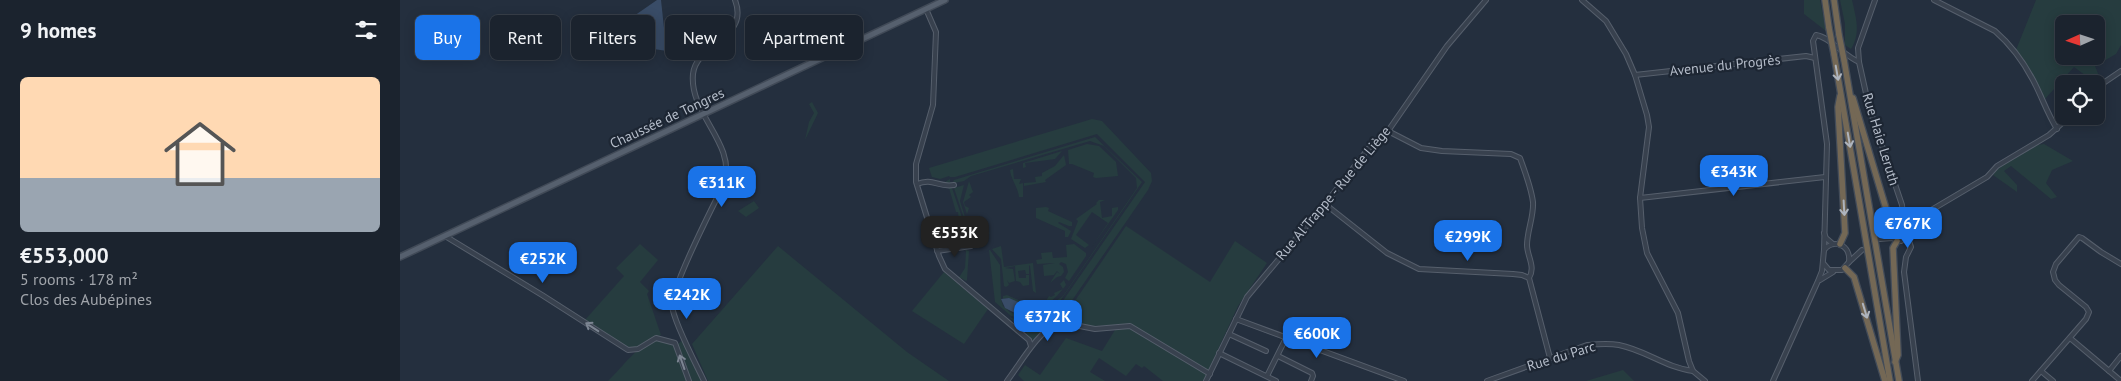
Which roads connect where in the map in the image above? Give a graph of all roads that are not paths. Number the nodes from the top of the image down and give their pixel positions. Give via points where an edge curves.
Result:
1 (735, 0) edge
2 (1486, 0) edge
3 (1582, 0) edge
4 (1825, 0) edge
5 (1834, 0) edge
6 (1875, 0) edge
7 (1934, 0) edge
8 (942, 1) edge
9 (926, 9) junction
10 (1815, 58) junction
11 (1859, 62) junction
12 (2121, 72) edge
13 (1635, 75) junction
14 (2105, 82) edge
15 (1849, 91) junction
16 (1840, 92) junction
17 (703, 114) junction
18 (2061, 125) edge
19 (2057, 129) junction
20 (1388, 131) junction
21 (1826, 177) junction
22 (917, 184) junction
23 (954, 185) dead end
24 (1640, 198) junction
25 (1325, 204) junction
26 (1903, 216) junction
27 (1894, 218) junction
28 (958, 222) dead end
29 (1911, 222) junction
30 (1888, 230) junction
31 (1823, 231) junction
32 (932, 233) junction
33 (444, 236) junction
34 (1908, 238) junction
35 (1894, 239) junction
36 (1837, 244) junction
37 (972, 246) dead end
38 (937, 250) junction
39 (1824, 250) junction
40 (1848, 252) junction
41 (400, 257) edge
42 (1849, 262) junction
43 (1823, 263) junction
44 (2121, 264) edge
45 (1845, 268) junction
46 (1834, 272) junction
47 (1529, 278) junction
48 (1818, 281) junction
49 (1236, 319) junction
50 (1229, 334) junction
51 (1286, 338) junction
52 (2070, 338) junction
53 (1031, 346) junction
54 (1266, 351) dead end
55 (1219, 353) junction
56 (1278, 356) junction
57 (2121, 356) edge
58 (1550, 358) junction
59 (1895, 362) junction
60 (1693, 371) junction
61 (2041, 371) junction
62 (2109, 371) junction
63 (1210, 374) junction
64 (1267, 376) junction
65 (1398, 380) edge
66 (689, 381) edge
67 (704, 381) edge
68 (1007, 381) edge
69 (1206, 381) edge
70 (1276, 381) edge
71 (1311, 381) edge
72 (1404, 381) edge
73 (1487, 381) edge
74 (1704, 381) edge
75 (1774, 381) edge
76 (1885, 381) edge
77 (1890, 381) edge
78 (1899, 381) edge
79 (1918, 381) edge
80 (2032, 381) edge
81 (2053, 381) edge
82 (2121, 381) edge

1 - 17 street via 738,14 733,28 696,63 692,73 693,91
2 - 20 street, Rue Al'Trappe - Rue de Liège via 1448,46
3 - 13 street via 1606,21
4 -> 16 highway, bridge
5 - 15 highway, bridge
6 - 11 street, Rue Haie Leruth via 1858,48
7 - 19 street via 2002,37 2032,77 2044,108
8 - 9 main road, Chaussée de Tongres
9 - 17 main road, Chaussée de Tongres
9 - 22 street via 936,32 934,105 916,164
10 - 11 street via 1812,41 1816,35
10 - 13 street, Avenue du Progrès via 1806,56
10 - 21 street via 1826,144
11 - 26 street, Rue Haie Leruth via 1869,107
12 - 14 street
13 - 24 street via 1648,127
15 - 27 highway via 1859,114 1887,212
15 - 59 highway
16 -> 36 highway via 1838,107 1845,233
16 -> 77 highway
17 - 33 main road, Chaussée de Tongres
17 - 67 street via 725,157 727,172 674,292 672,308
18 - 19 street
19 - 29 street via 1997,166 1987,177
20 - 25 street, Rue Al'Trappe - Rue de Liège via 1368,149
20 - 47 street via 1421,148 1511,154 1520,158 1533,204 1527,235 1532,266
21 - 24 street
21 - 31 street
22 - 23 street via 933,181 946,187
22 - 32 street
24 - 60 street via 1646,253 1678,313
25 - 47 street via 1387,253 1419,269 1513,274
25 - 49 street, Rue Al'Trappe - Rue de Liège via 1252,290
26 - 27 street
26 - 29 street
27 - 30 street
28 - 32 street via 959,227
29 - 34 street
30 - 35 street
30 - 35 street via 1880,239
31 - 36 street via 1826,238
31 - 39 street
32 - 38 street
33 - 41 main road, Chaussée de Tongres
66 -> 33 street via 675,343 656,338 628,350
34 - 35 street
34 - 79 street via 1911,247 1904,272
35 - 59 highway via 1898,355
36 - 39 street
36 - 40 street
37 - 38 street
38 - 53 street via 948,273 1029,340
39 - 43 street
40 - 42 street
40 - 42 street via 1862,250
42 - 45 street
43 - 46 street
43 - 48 street
44 - 52 street via 2082,238 2076,239 2056,264 2054,280 2089,312
45 - 46 street
45 -> 76 highway via 1854,277
46 - 48 street
47 - 58 street
48 - 75 street
49 - 50 street, Rue Al'Trappe - Rue de Liège
49 - 51 street
50 - 54 street
50 - 55 street, Rue Al'Trappe - Rue de Liège
51 - 56 street
51 - 65 street
52 - 61 street
52 - 62 street
53 - 63 street via 1058,322 1095,329 1130,326
53 - 68 street
55 - 63 street, Rue Al'Trappe - Rue de Liège
55 - 64 street
56 - 64 street
56 - 71 street via 1312,373
57 - 62 street
58 - 60 street, Rue du Parc via 1587,345 1604,343 1619,345
58 - 73 street, Rue du Parc
59 - 78 highway
60 - 74 street
61 - 80 street
61 - 81 street
62 - 82 street
63 - 69 street, Rue Al'Trappe - Rue de Liège
64 - 70 street
65 - 72 street

